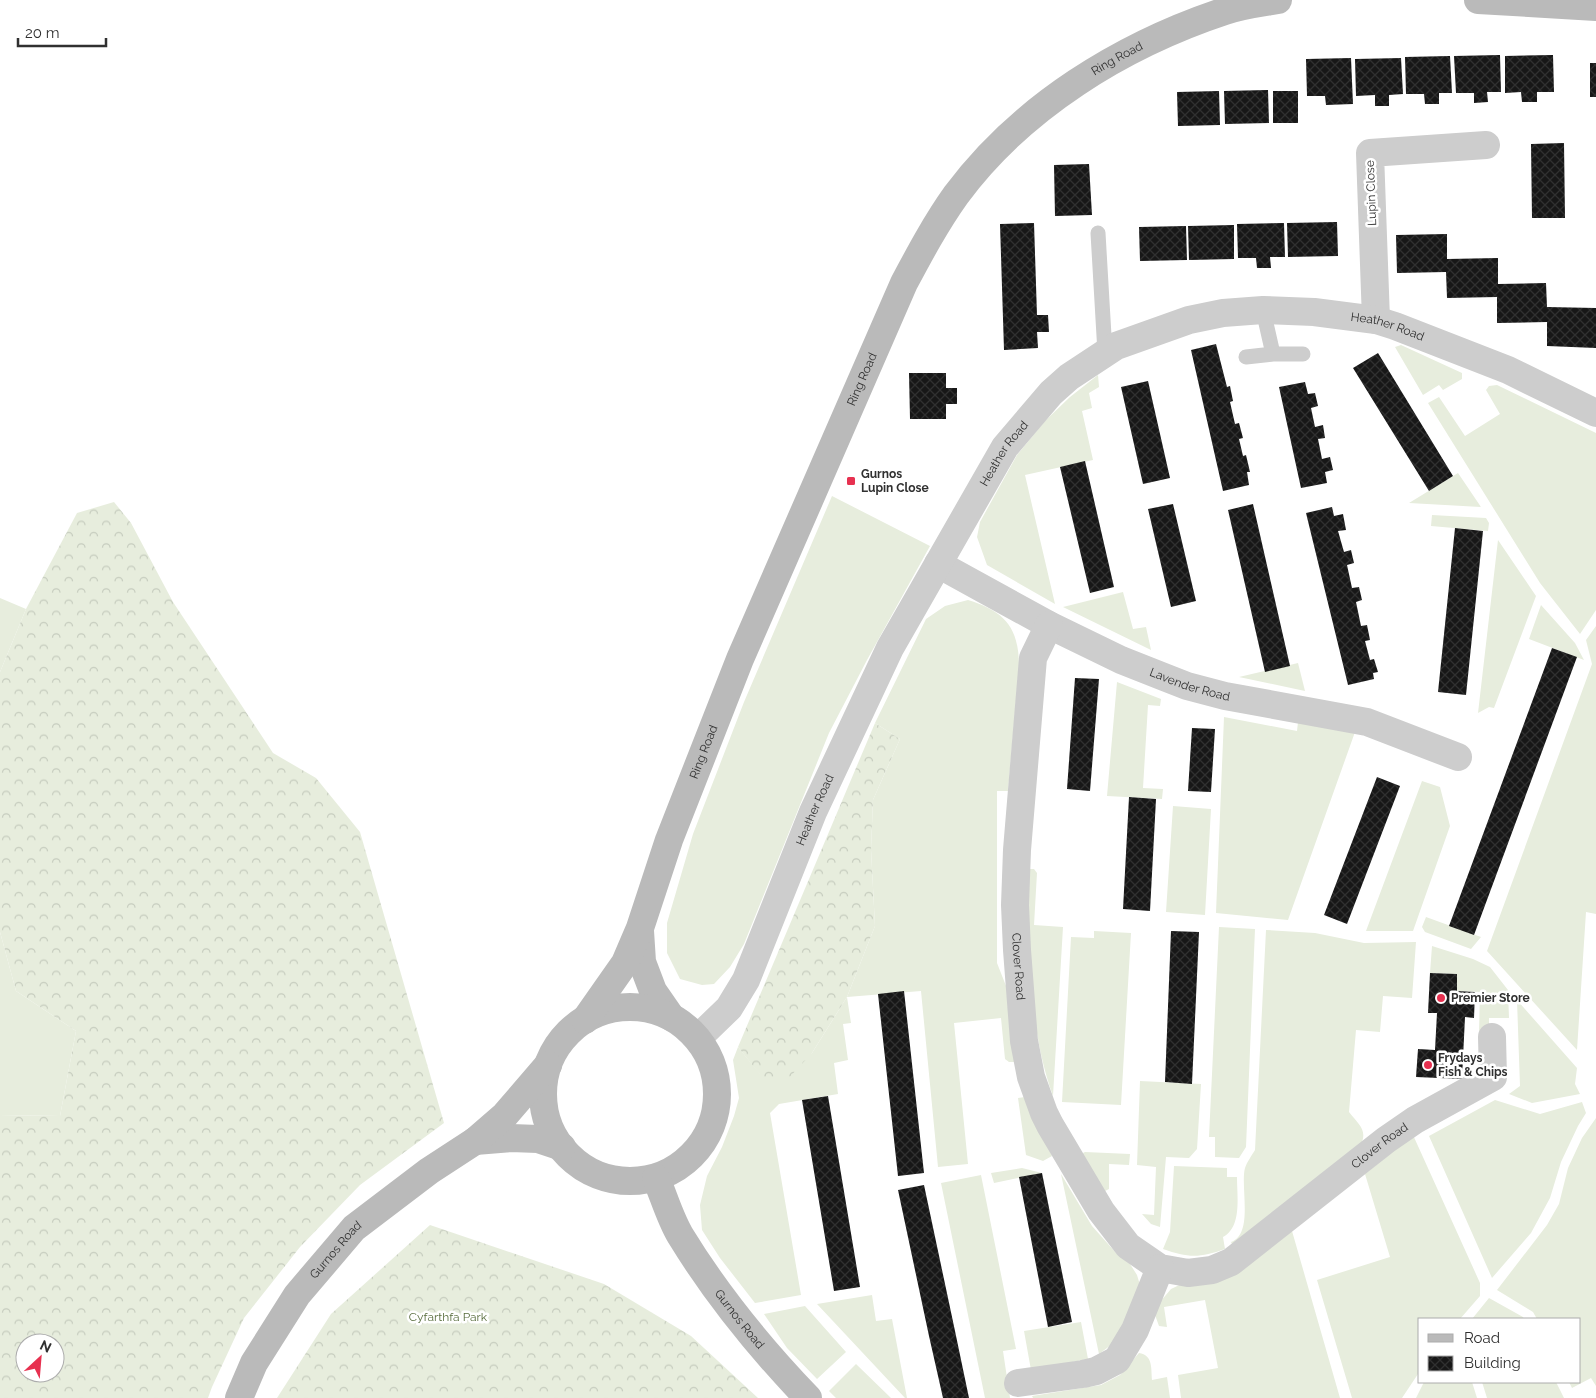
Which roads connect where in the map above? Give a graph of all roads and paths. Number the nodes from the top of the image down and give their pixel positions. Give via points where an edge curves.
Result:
1 (1278, 0) edge
2 (1478, 0) edge
3 (1596, 7) edge
4 (1486, 145) dead end
5 (1098, 233) dead end
6 (1263, 310) junction
7 (1376, 320) junction
8 (1105, 353) junction
9 (1273, 354) junction
10 (1303, 354) dead end
11 (1246, 357) dead end
12 (1596, 412) edge
13 (938, 564) junction
14 (1049, 625) junction
15 (1458, 757) dead end
16 (640, 928) junction
17 (671, 1017) junction
18 (585, 1020) junction
19 (699, 1037) junction
20 (1492, 1037) dead end
21 (549, 1064) junction
22 (475, 1141) junction
23 (562, 1147) junction
24 (656, 1178) junction
25 (1160, 1268) junction
26 (1018, 1383) dead end
27 (239, 1398) edge
28 (808, 1398) edge

1 - 16 street, Ring Road via 1227,10 1172,31 1098,69 1051,101 1003,142 952,202 930,234 904,284 740,659 669,840
2 - 3 street
4 - 7 street, Lupin Close via 1370,153
5 - 8 lane
6 - 7 street, Heather Road via 1314,312
6 - 8 street, Heather Road via 1188,320
6 - 9 lane
7 - 12 street, Heather Road via 1508,370
8 - 13 street, Heather Road via 1051,393 1005,447
9 - 10 lane
9 - 11 lane
13 - 14 street, Lavender Road
13 - 19 street, Heather Road via 890,648 814,812 746,980 728,1008
14 - 15 street, Lavender Road via 1121,660 1187,686 1367,722
14 - 25 street, Clover Road via 1033,658 1017,850 1016,950 1024,1041 1031,1077 1044,1113 1101,1211 1128,1246
16 - 17 street, Ring Road via 642,962 653,990
16 - 18 street, Ring Road via 625,963
17 - 18 street, Gurnos Road via 655,1009 624,1006 596,1012
17 - 19 street, Gurnos Road
18 - 21 street, Gurnos Road via 572,1028 553,1051
19 - 24 street, Gurnos Road via 712,1061 718,1083 714,1124 691,1158
20 - 25 street, Clover Road via 1493,1077 1415,1120 1386,1140 1233,1261 1212,1270 1188,1274
21 - 22 street, Gurnos Road via 505,1115
21 - 23 street, Gurnos Road via 544,1078 543,1106 552,1135
22 - 23 street, Gurnos Road via 538,1139
22 - 27 street, Gurnos Road via 354,1228 297,1295 254,1362
23 - 24 street, Gurnos Road via 571,1159 596,1175 626,1182
24 - 28 street, Gurnos Road via 679,1234 725,1302
25 - 26 street via 1135,1330 1117,1360 1096,1371

